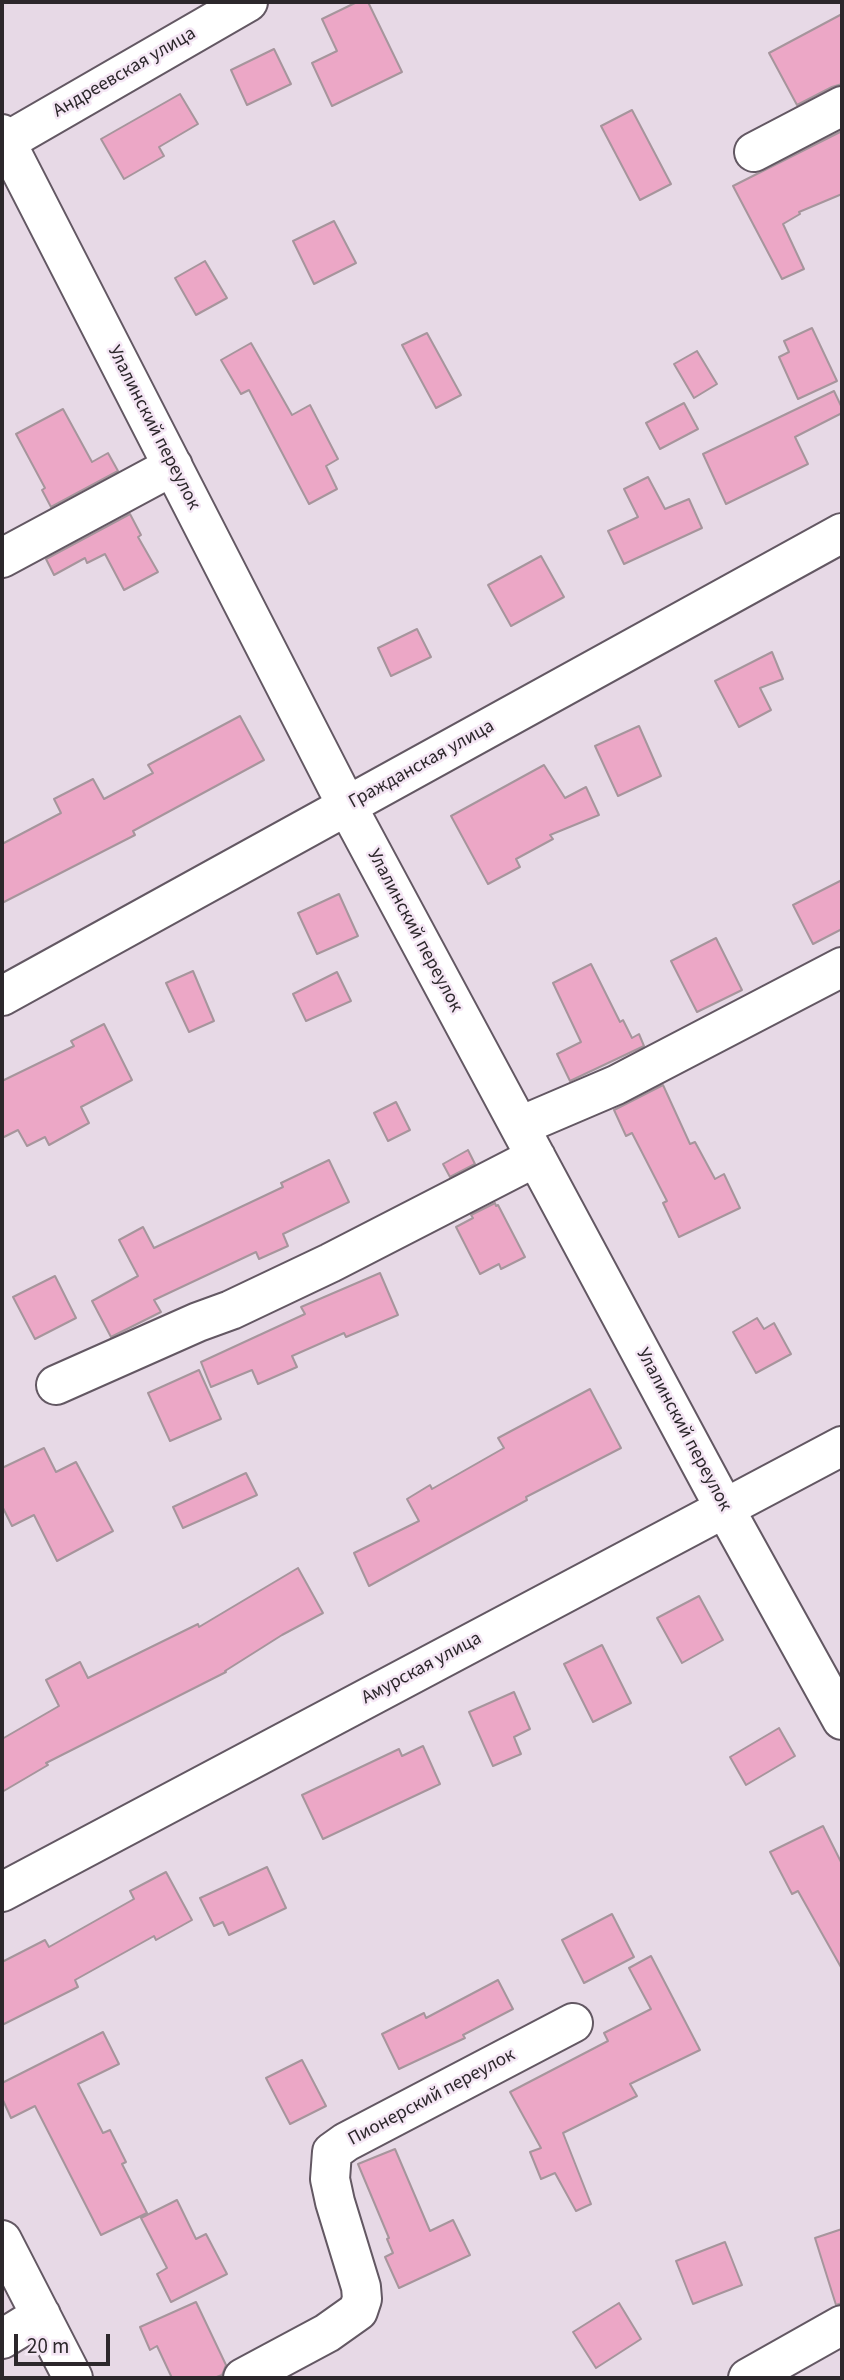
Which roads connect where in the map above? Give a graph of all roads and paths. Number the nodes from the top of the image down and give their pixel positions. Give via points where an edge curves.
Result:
1 (248, 2) edge
2 (842, 106) edge
3 (3, 140) edge
4 (754, 152) dead end
5 (173, 466) junction
6 (842, 533) edge
7 (2, 558) edge
8 (347, 806) junction
9 (842, 967) edge
10 (2, 996) edge
11 (528, 1142) junction
12 (56, 1385) dead end
13 (842, 1446) edge
14 (725, 1509) junction
15 (842, 1720) edge
16 (2, 1892) edge
17 (573, 2024) dead end
18 (2, 2240) edge
19 (41, 2315) junction
20 (842, 2325) edge
21 (2, 2339) edge
22 (73, 2378) edge
23 (243, 2378) edge
24 (748, 2378) edge

1 - 3 street, Андреевская улица
2 - 4 street
3 - 5 street, Улалинский переулок
5 - 7 street
5 - 8 street, Улалинский переулок
6 - 8 street, Гражданская улица
8 - 10 street, Гражданская улица
8 - 11 street, Улалинский переулок
9 - 11 street via 616,1085
11 - 12 street via 330,1263
11 - 14 street, Улалинский переулок
13 - 14 street, Амурская улица
14 - 15 street, Улалинский переулок
14 - 16 street, Амурская улица
17 - 23 street, Пионерский переулок via 332,2152 330,2179 361,2287 358,2311
18 - 19 street
19 - 21 street
19 - 22 street
20 - 24 street

